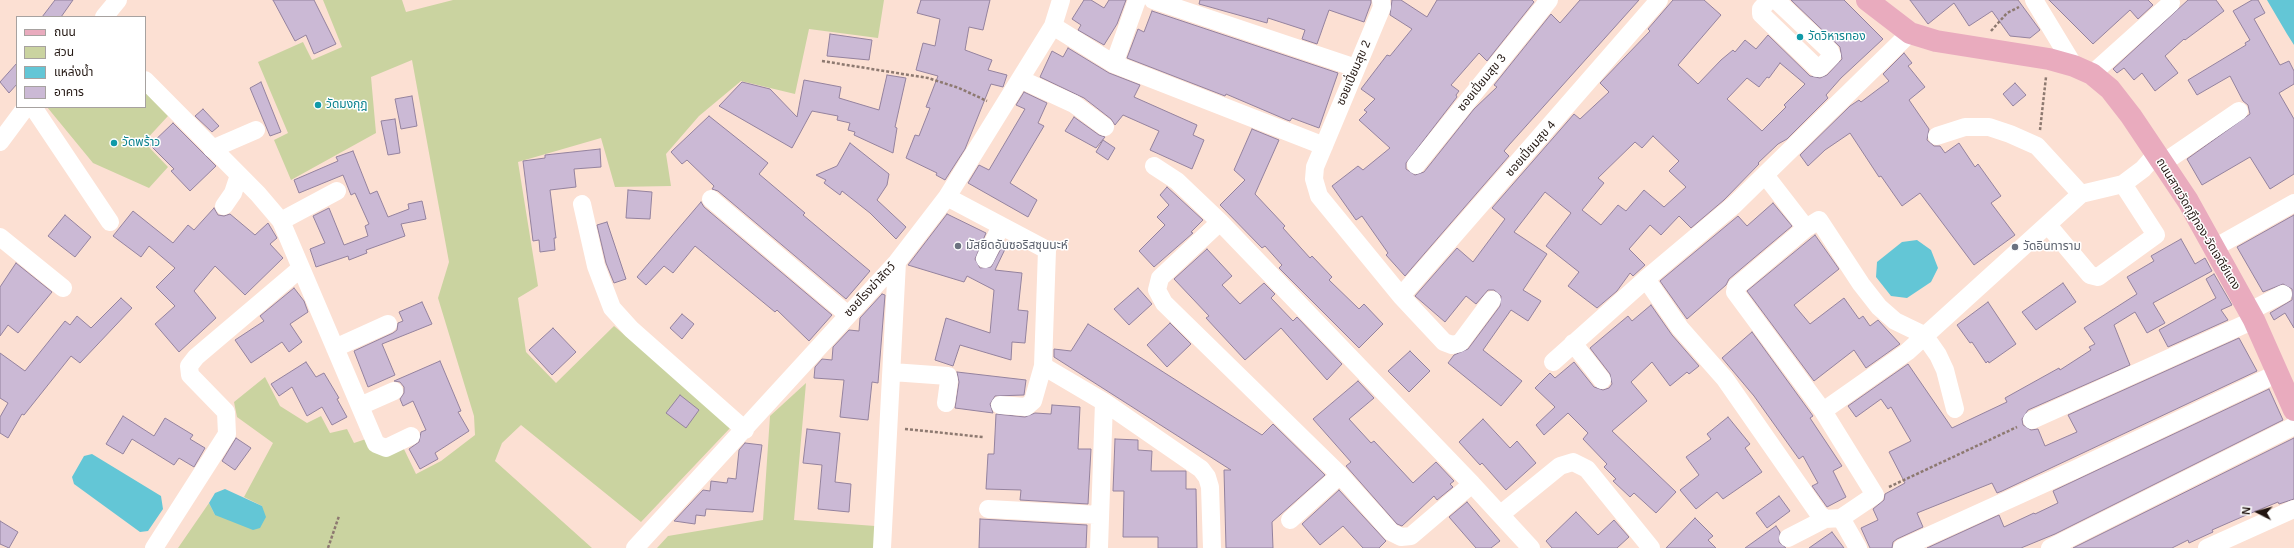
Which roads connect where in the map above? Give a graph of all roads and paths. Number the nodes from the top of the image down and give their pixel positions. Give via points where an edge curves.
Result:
1 (118, 0) edge
2 (1061, 0) edge
3 (1137, 0) edge
4 (1153, 0) edge
5 (1381, 0) edge
6 (1548, 0) edge
7 (1659, 0) edge
8 (1769, 0) edge
9 (1776, 0) edge
10 (1873, 2) edge
11 (2030, 2) edge
12 (2171, 4) dead end
13 (105, 16) edge
14 (1052, 26) junction
15 (1910, 33) junction
16 (1976, 48) junction
17 (2049, 59) junction
18 (822, 61) dead end
19 (1114, 64) junction
20 (1356, 68) junction
21 (2083, 70) junction
22 (1020, 79) junction
23 (146, 81) edge
24 (25, 108) edge
25 (34, 108) edge
26 (1002, 108) junction
27 (2239, 111) dead end
28 (1105, 126) dead end
29 (256, 130) dead end
30 (1937, 136) dead end
31 (0, 142) edge
32 (1324, 146) junction
33 (2037, 146) junction
34 (212, 149) junction
35 (2160, 158) junction
36 (1154, 166) dead end
37 (1416, 166) dead end
38 (239, 175) junction
39 (1766, 175) junction
40 (2123, 184) junction
41 (337, 191) dead end
42 (2081, 194) junction
43 (947, 197) junction
44 (711, 199) dead end
45 (2294, 203) edge
46 (582, 204) dead end
47 (224, 206) dead end
48 (281, 221) junction
49 (110, 222) dead end
50 (1220, 222) junction
51 (2048, 225) junction
52 (1001, 226) junction
53 (1806, 228) junction
54 (0, 237) edge
55 (2214, 248) junction
56 (985, 259) dead end
57 (897, 262) junction
58 (301, 268) junction
59 (1646, 279) junction
60 (63, 288) dead end
61 (2283, 294) dead end
62 (1401, 296) junction
63 (1492, 300) dead end
64 (848, 314) junction
65 (2252, 316) junction
66 (388, 324) dead end
67 (1924, 335) junction
68 (1573, 343) junction
69 (334, 348) junction
70 (1553, 362) dead end
71 (1043, 366) junction
72 (892, 372) junction
73 (2278, 373) junction
74 (1602, 380) dead end
75 (394, 391) dead end
76 (1104, 402) junction
77 (946, 403) dead end
78 (360, 406) junction
79 (1000, 406) dead end
80 (1955, 409) dead end
81 (2294, 410) edge
82 (1823, 411) junction
83 (2032, 420) joint
84 (2294, 426) edge
85 (889, 427) junction
86 (745, 430) junction
87 (411, 436) dead end
88 (983, 437) dead end
89 (1340, 475) junction
90 (1472, 484) junction
91 (1875, 495) junction
92 (2294, 508) edge
93 (988, 509) dead end
94 (1100, 514) junction
95 (1501, 514) junction
96 (339, 516) dead end
97 (1833, 519) junction
98 (1290, 520) dead end
99 (1788, 538) dead end
100 (154, 548) edge
101 (328, 548) edge
102 (635, 548) edge
103 (882, 548) edge
104 (1099, 548) edge
105 (1212, 548) edge
106 (1531, 548) edge
107 (1651, 548) edge
108 (1858, 548) edge
109 (1902, 548) edge
110 (2050, 548) edge
111 (2207, 548) edge

1 - 13 street
2 - 14 street, ซอยโรงฆ่าสัตว์
3 - 19 street
4 - 20 street
5 - 20 street, ซอยเปี่ยมสุข 2 via 1382,7
6 - 37 street, ซอยเปี่ยมสุข 3
7 - 62 street, ซอยเปี่ยมสุข 4
8 - 9 street via 1761,9 1761,14 1820,68 1832,56 1830,51
10 - 15 main road, ถนนสายวัดกุฎีทอง-วัดเจดีย์แดง
11 - 16 path via 2007,13
11 - 21 street
12 - 21 street
14 - 19 street
14 - 22 street, ซอยโรงฆ่าสัตว์
15 - 16 main road, ถนนสายวัดกุฎีทอง-วัดเจดีย์แดง via 1936,41
15 - 39 street
16 - 17 main road, ถนนสายวัดกุฎีทอง-วัดเจดีย์แดง
17 - 21 main road, ถนนสายวัดกุฎีทอง-วัดเจดีย์แดง
17 - 33 path
18 - 26 path via 928,78 959,88
19 - 32 street
20 - 32 street, ซอยเปี่ยมสุข 2
21 - 35 main road, ถนนสายวัดกุฎีทอง-วัดเจดีย์แดง via 2110,89
22 - 26 street, ซอยโรงฆ่าสัตว์
22 - 28 street via 1074,104
23 - 34 street
24 - 31 street
25 - 49 street
26 - 43 street, ซอยโรงฆ่าสัตว์
27 - 35 street
29 - 34 street
30 - 33 street via 1965,127 1990,127
32 - 62 street, ซอยเปี่ยมสุข 2 via 1315,167 1314,179 1319,196
33 - 42 street
34 - 38 street
35 - 40 street
35 - 55 main road, ถนนสายวัดกุฎีทอง-วัดเจดีย์แดง
36 - 50 street via 1178,181
38 - 47 street via 233,193
38 - 48 street
39 - 53 street
39 - 59 street
40 - 42 street
40 - 51 street via 2156,235 2098,277 2090,275
41 - 48 street
42 - 51 street
43 - 52 street
43 - 57 street, ซอยโรงฆ่าสัตว์
44 - 64 street
45 - 55 street
46 - 86 street via 596,266 612,308 631,329
48 - 58 street
50 - 89 street via 1160,278 1157,290 1164,303
50 - 90 street
51 - 67 street
52 - 56 street
52 - 71 street via 1047,250
53 - 67 street via 1819,220 1879,307 1895,321
53 - 82 street via 1736,287 1735,292
54 - 60 street
55 - 65 main road, ถนนสายวัดกุฎีทอง-วัดเจดีย์แดง
57 - 64 street, ซอยโรงฆ่าสัตว์
57 - 72 street
58 - 69 street
58 - 100 street via 196,357 189,366 190,375 226,412 227,434
59 - 68 street
59 - 97 street via 1680,328 1725,379 1819,514
61 - 65 street
62 - 63 street, ซอยเปี่ยมสุข 2 via 1444,342 1452,345 1460,343
64 - 86 street, ซอยโรงฆ่าสัตว์
65 - 73 main road, ถนนสายวัดกุฎีทอง-วัดเจดีย์แดง
65 - 83 street
66 - 69 street
67 - 80 street via 1945,370
67 - 82 street via 1907,352
68 - 70 street
68 - 74 street
69 - 78 street
71 - 76 street
71 - 79 street via 1034,401 1026,407
72 - 77 street via 948,376
72 - 85 street
73 - 81 main road, ถนนสายวัดกุฎีทอง-วัดเจดีย์แดง
73 - 109 street
75 - 78 street
76 - 94 street
76 - 105 street via 1201,469 1207,477 1210,487
78 - 87 street via 376,444 386,448
82 - 91 street
83 - 91 path
84 - 110 street
85 - 88 path
85 - 103 street
86 - 102 street, ซอยโรงฆ่าสัตว์
89 - 90 street via 1391,532 1401,537 1410,536
89 - 98 street
90 - 95 street
91 - 97 street
92 - 111 street
93 - 94 street
94 - 104 street
95 - 106 street
95 - 107 street via 1560,466 1573,462 1587,469
96 - 101 path
97 - 99 street
97 - 108 street

